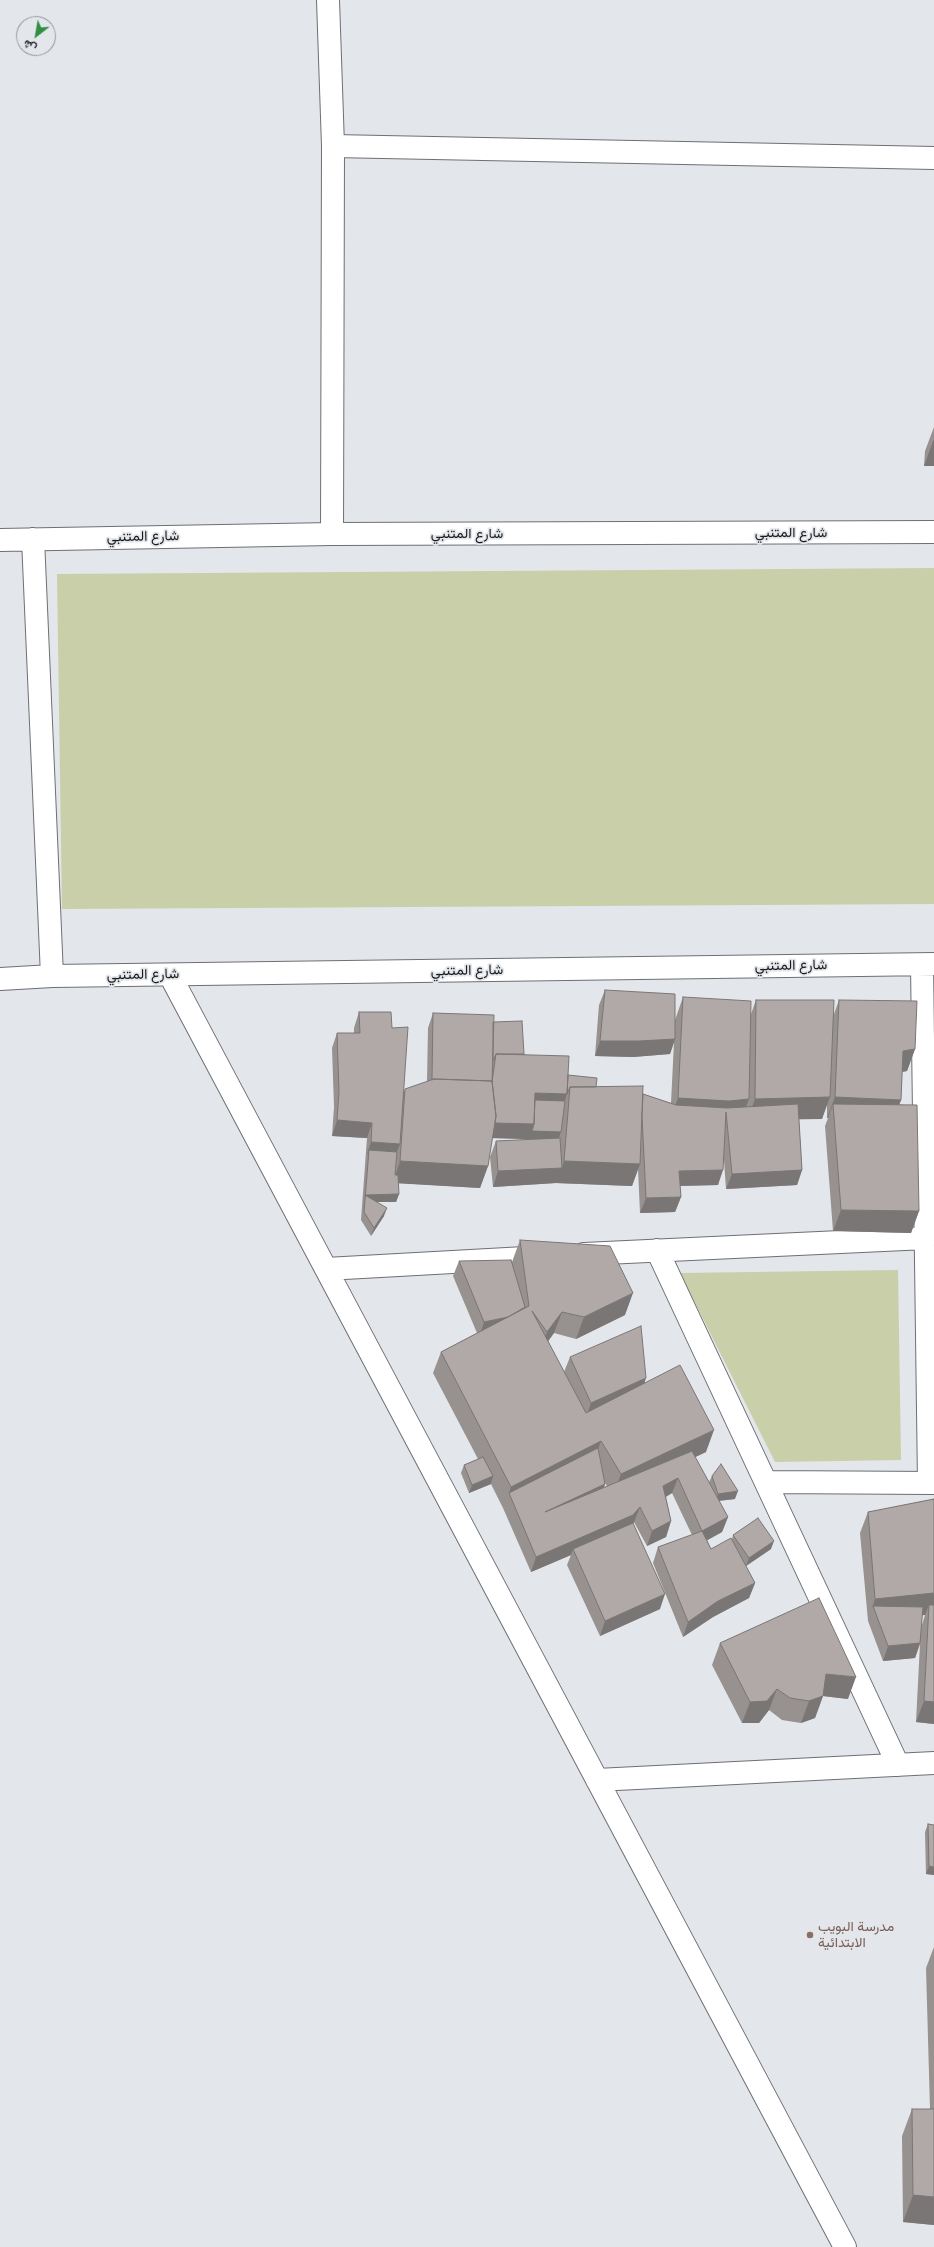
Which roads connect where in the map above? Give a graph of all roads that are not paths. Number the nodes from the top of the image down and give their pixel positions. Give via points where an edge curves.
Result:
1 (328, 0) edge
2 (333, 146) junction
3 (934, 158) edge
4 (934, 532) edge
5 (332, 534) junction
6 (33, 539) junction
7 (0, 540) edge
8 (928, 965) edge
9 (170, 975) junction
10 (52, 976) junction
11 (0, 979) edge
12 (926, 1238) junction
13 (657, 1250) junction
14 (326, 1269) junction
15 (766, 1482) junction
16 (932, 1483) edge
17 (934, 1763) edge
18 (898, 1764) junction
19 (597, 1780) junction
20 (844, 2247) edge

1 - 2 street
2 - 3 street
2 - 5 street
4 - 5 street, شارع المتنبي
5 - 6 street, شارع المتنبي
6 - 7 street, شارع المتنبي
6 - 10 street
8 - 9 street, شارع المتنبي
8 - 12 street
9 - 10 street, شارع المتنبي
9 - 14 street
10 - 11 street, شارع المتنبي
12 - 13 street
12 - 16 street
13 - 14 street
13 - 15 street
14 - 19 street
15 - 16 street
15 - 18 street
17 - 18 street
18 - 19 street
19 - 20 street

